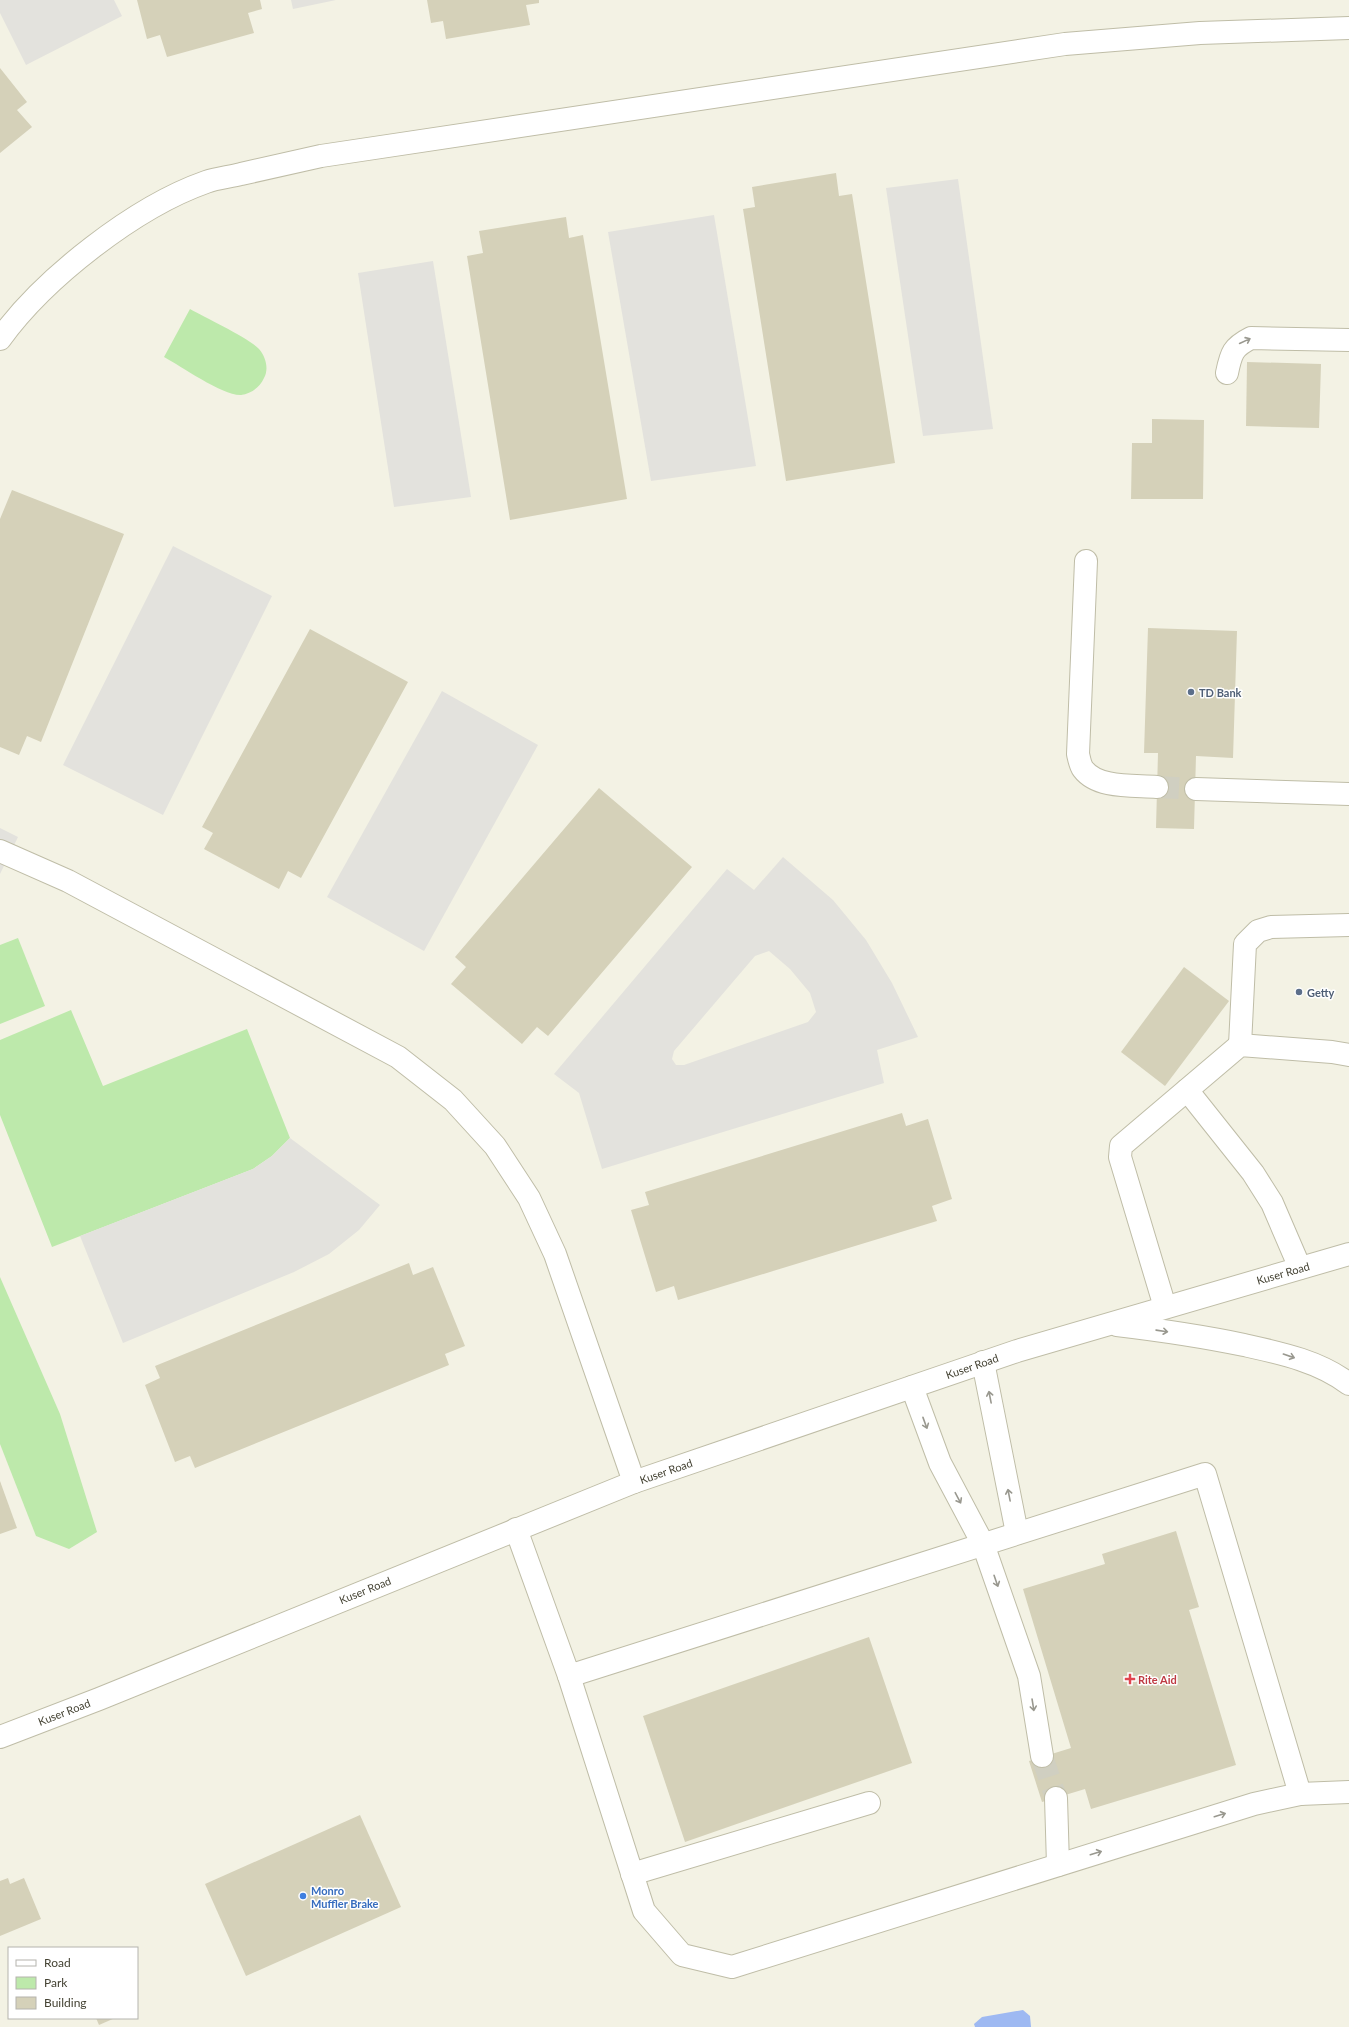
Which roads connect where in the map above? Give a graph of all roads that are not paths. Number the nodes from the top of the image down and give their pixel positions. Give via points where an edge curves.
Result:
1 (1349, 28) edge
2 (0, 339) edge
3 (1349, 340) edge
4 (1227, 373) dead end
5 (1086, 561) dead end
6 (1158, 787) tunnel mouth
7 (1196, 789) tunnel mouth
8 (1349, 794) edge
9 (0, 851) edge
10 (1349, 925) edge
11 (1240, 1045) junction
12 (1349, 1055) edge
13 (1186, 1090) junction
14 (1349, 1254) edge
15 (1300, 1268) junction
16 (1165, 1307) junction
17 (1110, 1324) junction
18 (983, 1362) junction
19 (1349, 1384) edge
20 (912, 1386) junction
21 (634, 1482) junction
22 (516, 1529) junction
23 (1016, 1533) junction
24 (983, 1544) junction
25 (569, 1676) junction
26 (0, 1737) edge
27 (1042, 1756) tunnel mouth
28 (1349, 1792) edge
29 (1300, 1794) junction
30 (1056, 1798) tunnel mouth
31 (869, 1803) dead end
32 (1058, 1865) junction
33 (632, 1874) junction

1 - 2 street via 1200,33 1065,44 321,156 264,168 206,182 161,202 121,227 73,263 27,307
4 -> 3 street via 1230,356 1238,345 1251,338
5 - 6 street via 1078,754 1082,768 1092,777 1107,783
7 - 8 street
9 - 21 street via 68,881 398,1057 453,1100 495,1146 529,1198 555,1254
10 - 11 street via 1272,927 1258,931 1245,944
11 - 12 street
11 - 13 street
13 - 15 street via 1253,1173 1272,1203
13 - 16 street via 1121,1146 1120,1157
14 - 15 street, Kuser Road
15 - 16 street, Kuser Road
16 - 17 street, Kuser Road
17 - 18 street, Kuser Road
17 -> 19 street via 1194,1335 1287,1354 1337,1375
18 - 20 street, Kuser Road
23 -> 18 street
20 - 21 street, Kuser Road
20 -> 24 street via 940,1464
21 - 22 street, Kuser Road
22 - 25 street
22 - 26 street, Kuser Road
23 - 24 street
23 - 29 street via 1205,1474
24 - 25 street
24 -> 27 street via 1029,1676
25 - 33 street
28 - 29 street
32 -> 29 street via 1254,1804
30 - 32 street
31 - 33 street
32 - 33 street via 732,1967 682,1955 644,1911

